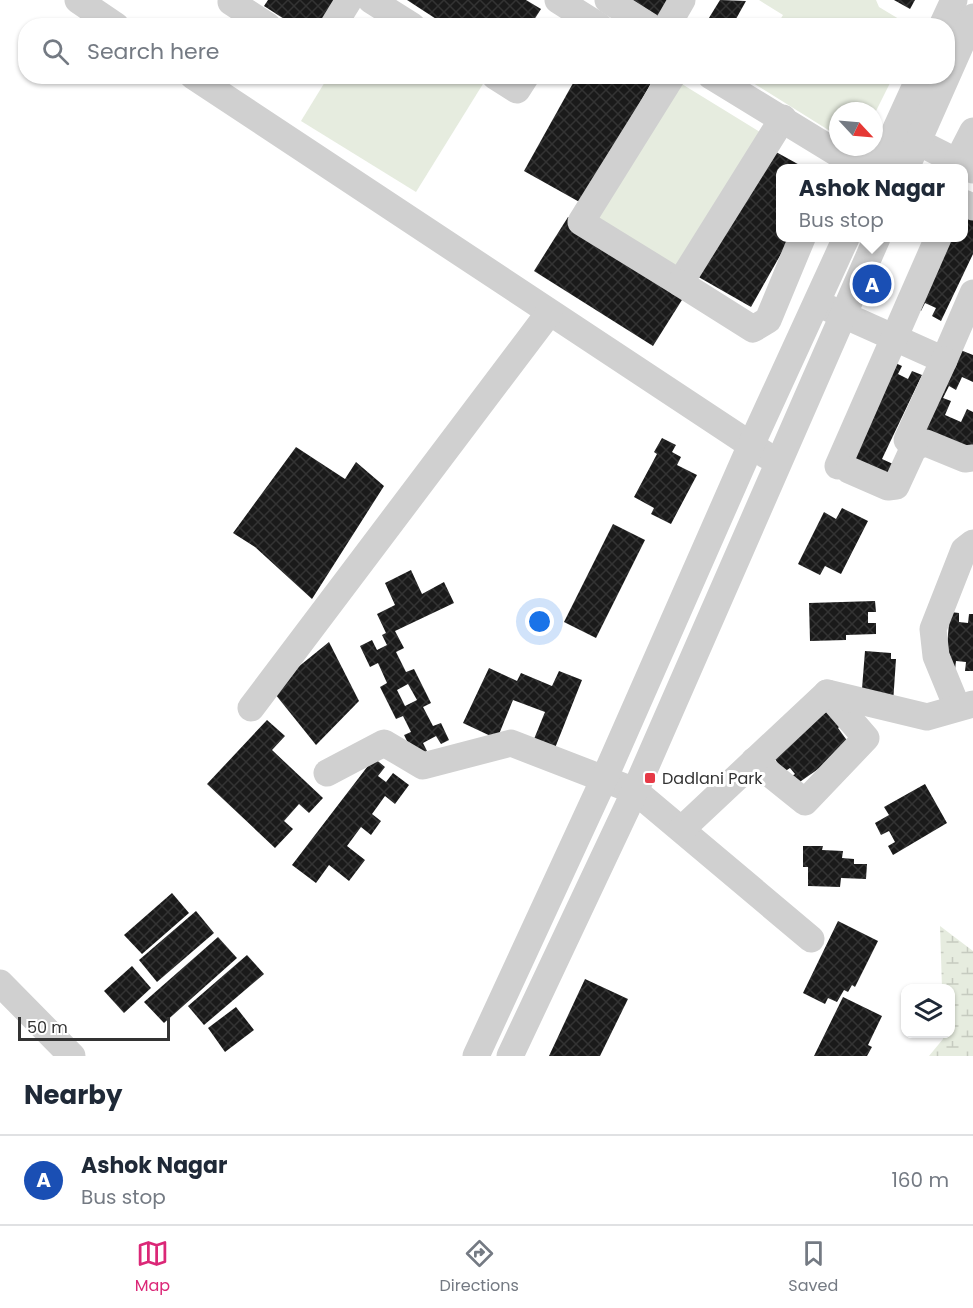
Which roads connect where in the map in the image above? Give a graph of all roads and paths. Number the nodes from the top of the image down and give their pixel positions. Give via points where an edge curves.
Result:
1 (78, 0) edge
2 (232, 0) edge
3 (349, 0) edge
4 (371, 0) edge
5 (608, 0) edge
6 (682, 0) edge
7 (954, 0) edge
8 (562, 11) edge
9 (973, 17) edge
10 (104, 18) edge
11 (256, 18) edge
12 (338, 18) edge
13 (399, 18) edge
14 (579, 18) edge
15 (636, 18) edge
16 (671, 18) edge
17 (946, 18) edge
18 (962, 73) edge
19 (205, 84) edge
20 (508, 84) edge
21 (521, 84) edge
22 (667, 84) edge
23 (725, 84) edge
24 (916, 84) edge
25 (955, 84) edge
26 (783, 118) junction
27 (973, 131) edge
28 (918, 142) junction
29 (834, 161) edge
30 (853, 164) edge
31 (880, 164) edge
32 (908, 164) edge
33 (961, 164) edge
34 (965, 164) edge
35 (800, 242) edge
36 (844, 242) edge
37 (874, 242) edge
38 (936, 242) edge
39 (680, 283) junction
40 (973, 293) edge
41 (817, 303) junction
42 (549, 313) junction
43 (843, 315) junction
44 (894, 338) junction
45 (964, 340) edge
46 (944, 360) junction
47 (751, 445) junction
48 (914, 447) junction
49 (973, 458) edge
50 (779, 463) junction
51 (973, 543) edge
52 (826, 693) junction
53 (965, 705) edge
54 (251, 708) dead end
55 (754, 761) junction
56 (327, 773) dead end
57 (604, 779) junction
58 (635, 791) junction
59 (682, 829) junction
60 (536, 926) junction
61 (811, 939) dead end
62 (565, 940) junction
63 (0, 983) edge
64 (72, 1056) edge
65 (476, 1056) edge
66 (510, 1056) edge

1 - 10 street
2 - 11 street
3 - 12 street
4 - 13 street
5 - 15 street
6 - 16 street
7 - 17 street
8 - 14 street
9 - 18 street
19 - 42 street
20 - 21 street via 517,90
22 - 39 street via 581,222
23 - 26 street
24 - 31 street
25 - 28 street
26 - 29 street
26 - 39 street
27 - 34 street
28 - 32 street
28 - 33 street
29 - 30 street
35 - 39 street via 768,320 753,328
36 - 41 street
37 - 43 street
38 - 44 street
40 - 45 street
41 - 43 street
41 - 47 street
42 - 47 street
42 - 54 street
43 - 44 street
43 - 50 street
44 - 46 street
44 - 48 street via 843,468 888,488 896,486
45 - 46 street
46 - 48 street via 907,440
47 - 50 street
47 - 57 street
48 - 49 street via 926,443 965,459
50 - 58 street
51 - 53 street via 964,550 933,629 936,656
52 - 53 street via 927,717
52 - 55 street
52 - 55 street via 866,738 805,802
55 - 59 street
56 - 57 street via 384,743 423,766 511,743
57 - 58 street
57 - 60 street
58 - 59 street
58 - 62 street
59 - 61 street
60 - 62 street
60 - 65 street
62 - 66 street
63 - 64 street

